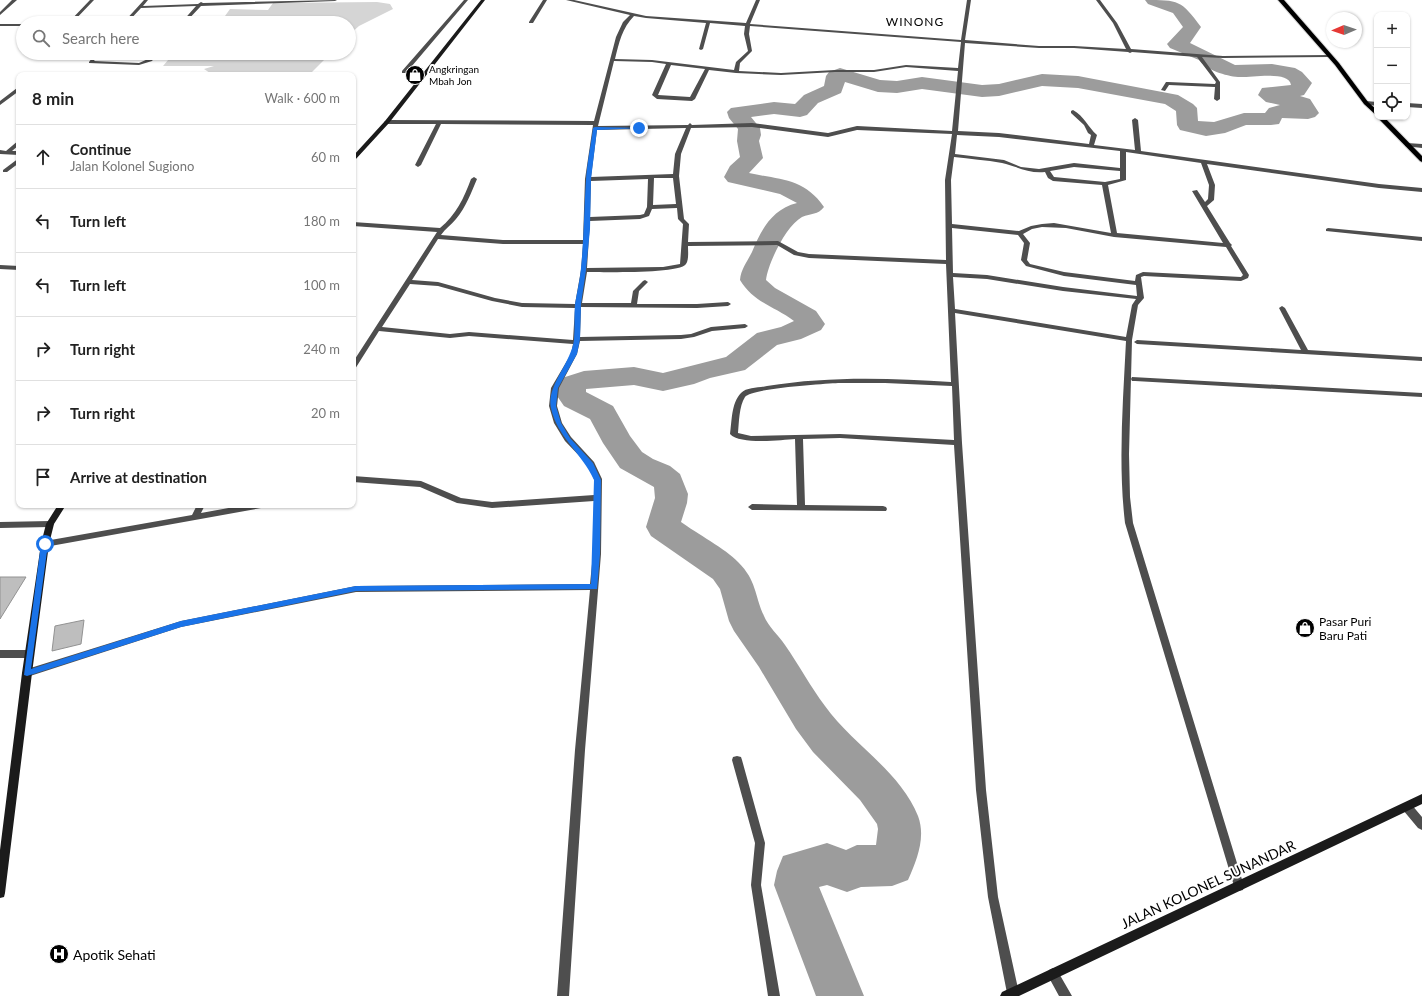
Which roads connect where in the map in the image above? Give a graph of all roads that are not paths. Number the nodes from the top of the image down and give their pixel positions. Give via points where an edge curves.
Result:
1 (15, 0) edge
2 (92, 0) edge
3 (146, 0) edge
4 (335, 0) edge
5 (466, 0) edge
6 (483, 0) edge
7 (544, 0) edge
8 (568, 0) edge
9 (758, 0) edge
10 (968, 0) edge
11 (1098, 0) edge
12 (1281, 0) edge
13 (584, 1) edge
14 (202, 2) edge
15 (139, 7) junction
16 (0, 14) edge
17 (632, 15) junction
18 (77, 16) edge
19 (131, 16) edge
20 (189, 16) edge
21 (531, 22) dead end
22 (708, 22) junction
23 (0, 25) edge
24 (16, 25) edge
25 (746, 25) junction
26 (963, 41) junction
27 (701, 49) dead end
28 (1130, 52) junction
29 (1200, 56) junction
30 (1329, 56) junction
31 (93, 60) edge
32 (150, 60) edge
33 (612, 60) junction
34 (670, 63) junction
35 (708, 68) junction
36 (960, 70) junction
37 (404, 72) dead end
38 (736, 72) junction
39 (1218, 86) junction
40 (1163, 90) dead end
41 (16, 91) edge
42 (1217, 99) dead end
43 (0, 103) edge
44 (1366, 103) junction
45 (1374, 104) edge
46 (1410, 106) edge
47 (1422, 106) edge
48 (1374, 111) edge
49 (1073, 112) dead end
50 (1135, 120) dead end
51 (1383, 120) edge
52 (387, 122) junction
53 (439, 122) junction
54 (690, 125) junction
55 (596, 126) junction
56 (955, 132) junction
57 (16, 145) edge
58 (1407, 145) junction
59 (1091, 146) junction
60 (1422, 146) edge
61 (1124, 150) junction
62 (0, 152) edge
63 (8, 152) junction
64 (1138, 152) junction
65 (16, 153) edge
66 (950, 155) junction
67 (356, 156) edge
68 (1422, 160) edge
69 (16, 162) edge
70 (1203, 162) junction
71 (418, 165) dead end
72 (2, 170) edge
73 (1047, 170) junction
74 (1123, 170) junction
75 (0, 176) edge
76 (676, 176) junction
77 (651, 177) junction
78 (588, 179) junction
79 (474, 180) dead end
80 (1105, 184) junction
81 (1422, 190) edge
82 (1195, 191) dead end
83 (679, 206) junction
84 (1204, 206) junction
85 (650, 207) junction
86 (587, 219) junction
87 (356, 224) edge
88 (949, 226) junction
89 (441, 230) junction
90 (1328, 230) dead end
91 (1020, 233) junction
92 (1114, 236) junction
93 (437, 238) junction
94 (1422, 239) edge
95 (586, 242) junction
96 (685, 244) junction
97 (1229, 245) junction
98 (949, 262) junction
99 (0, 267) edge
100 (16, 268) edge
101 (584, 270) junction
102 (950, 275) junction
103 (408, 282) junction
104 (645, 282) dead end
105 (1139, 283) junction
106 (1141, 298) junction
107 (728, 304) dead end
108 (578, 305) junction
109 (634, 305) junction
110 (1282, 308) dead end
111 (952, 311) junction
112 (745, 326) dead end
113 (377, 329) junction
114 (576, 341) junction
115 (1133, 341) junction
116 (1306, 353) junction
117 (1422, 359) edge
118 (356, 362) edge
119 (1135, 379) dead end
120 (955, 384) junction
121 (1422, 395) edge
122 (800, 436) junction
123 (958, 443) junction
124 (356, 478) edge
125 (597, 498) junction
126 (801, 506) junction
127 (752, 507) dead end
128 (60, 508) edge
129 (199, 508) edge
130 (242, 508) edge
131 (883, 509) dead end
132 (195, 516) junction
133 (50, 524) junction
134 (0, 525) edge
135 (45, 544) junction
136 (594, 587) junction
137 (0, 654) edge
138 (29, 654) junction
139 (27, 673) junction
140 (737, 760) dead end
141 (1422, 799) edge
142 (1407, 807) junction
143 (1422, 825) edge
144 (0, 886) edge
145 (1239, 886) junction
146 (1053, 974) junction
147 (1010, 994) edge
148 (563, 996) edge
149 (774, 996) edge
150 (1066, 996) edge

1 - 16 street
2 - 18 street
3 - 15 street
4 - 14 street
5 - 37 street
6 - 52 main road
7 - 21 street
8 - 13 street
9 - 25 street
10 - 26 street
11 - 28 street via 1115,23
12 - 30 main road
13 - 17 street
14 - 15 street
14 - 20 street
15 - 19 street
17 - 22 street
17 - 33 street via 625,22 618,37
22 - 25 street
22 - 27 street
23 - 24 street
25 - 26 street
25 - 38 street via 747,45 750,51 738,63
26 - 28 street
26 - 36 street
28 - 29 street
29 - 30 street
29 - 39 street via 1218,82
30 - 44 main road
31 - 32 street via 91,62 139,64
33 - 34 street
33 - 55 street
34 - 35 street
34 - 35 street via 656,94 657,97 692,99
35 - 38 street
36 - 38 street via 906,66 874,71 781,74
36 - 56 street
39 - 40 street via 1168,83
39 - 42 street
41 - 43 street
44 - 45 street
44 - 48 main road
46 - 47 street
49 - 59 street via 1094,135
50 - 64 street
51 - 58 main road
52 - 53 street
52 - 67 main road
53 - 55 street
53 - 71 street
54 - 55 street
54 - 56 street via 744,124 817,135 857,128
54 - 76 street via 678,154
55 - 78 street
56 - 59 street
56 - 66 street
57 - 63 street
58 - 60 street
58 - 68 main road
59 - 61 street
61 - 64 street
61 - 74 street
62 - 63 street
63 - 65 street
64 - 70 street
66 - 73 street via 1004,162 1030,170
66 - 88 street
69 - 72 street
70 - 81 street
70 - 84 street via 1212,185 1211,200
72 - 75 street
73 - 74 street via 1074,165
73 - 80 street via 1053,179
74 - 80 street via 1123,180
76 - 77 street
76 - 83 street
77 - 78 street
77 - 85 street
78 - 86 street
79 - 89 street via 454,221
80 - 92 street
82 - 84 street
83 - 85 street
83 - 96 street via 681,219 686,224
84 - 97 street
85 - 86 street via 647,215 640,217
86 - 95 street
87 - 89 street
88 - 91 street
88 - 98 street
89 - 93 street
90 - 94 street
91 - 92 street via 1030,227 1058,226
91 - 105 street via 1027,243 1024,260 1028,265 1064,274
92 - 97 street
93 - 95 street via 503,242
93 - 103 street
95 - 101 street
96 - 98 street via 772,243 780,244 796,254 809,256
96 - 101 street via 684,263 676,268
97 - 105 street via 1246,275 1245,278 1143,274 1138,276
98 - 102 street
99 - 100 street
101 - 108 street
102 - 106 street via 987,277
102 - 111 street
103 - 108 street via 438,284 515,304
103 - 113 street
104 - 109 street via 636,291
105 - 106 street
106 - 115 street via 1135,305
107 - 109 street
108 - 109 street
108 - 114 street
110 - 116 street
111 - 115 street
111 - 120 street
112 - 114 street via 711,329 681,337
113 - 114 street via 450,336 469,334
113 - 118 street
114 - 125 street via 574,354 555,388 553,406 558,423 568,439 595,471 598,480
115 - 116 street
115 - 145 street via 1125,454 1129,523
116 - 117 street
119 - 121 street
120 - 122 street via 837,380 748,392 740,398 734,431 736,436
120 - 123 street
122 - 123 street
122 - 126 street
123 - 147 street via 981,790 993,897
124 - 125 street via 420,484 460,501 486,505
125 - 136 street
126 - 127 street
126 - 131 street
128 - 133 main road
129 - 132 street
130 - 132 street
132 - 135 street
133 - 134 street
133 - 135 main road
135 - 138 main road
136 - 139 street via 356,589 181,624
136 - 148 street via 578,765
137 - 138 street
138 - 139 main road
139 - 144 main road
140 - 149 street via 760,843 756,885
141 - 142 main road, JALAN KOLONEL SUNANDAR
142 - 143 street
142 - 145 main road, JALAN KOLONEL SUNANDAR
145 - 146 main road, JALAN KOLONEL SUNANDAR
146 - 147 main road, JALAN KOLONEL SUNANDAR
146 - 150 street

